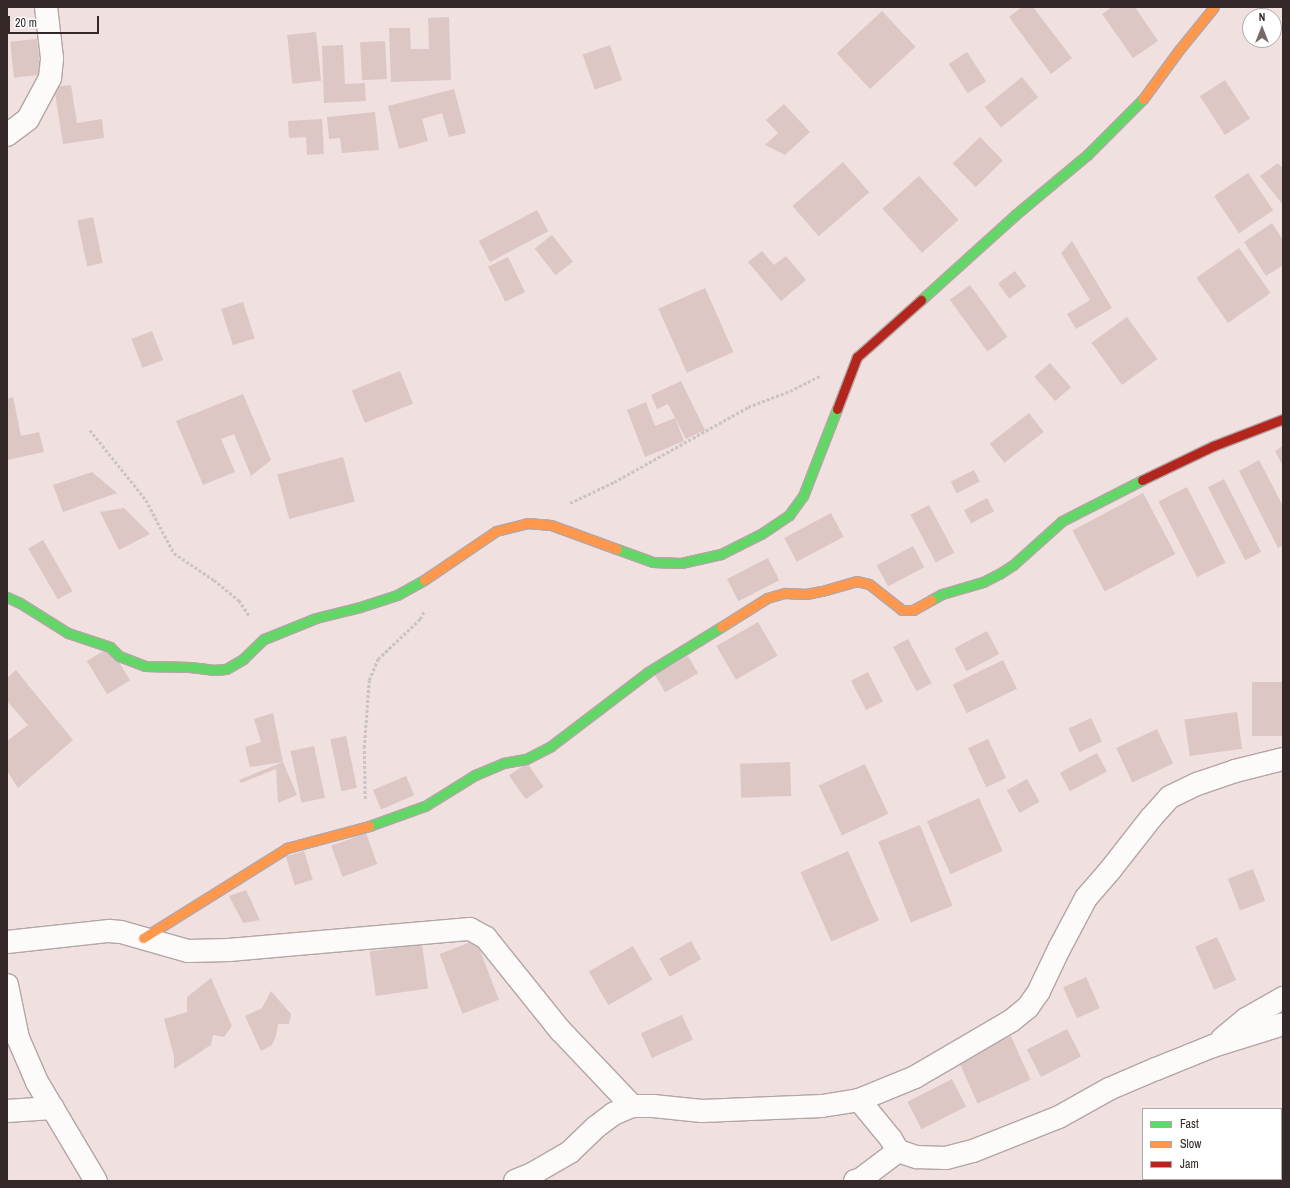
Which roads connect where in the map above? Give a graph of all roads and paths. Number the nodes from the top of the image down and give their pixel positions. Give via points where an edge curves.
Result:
1 (46, 7) edge
2 (1214, 7) edge
3 (7, 135) edge
4 (857, 357) junction
5 (1283, 418) edge
6 (90, 430) dead end
7 (567, 504) dead end
8 (7, 597) edge
9 (427, 606) dead end
10 (264, 639) junction
11 (1283, 759) edge
12 (366, 827) junction
13 (142, 938) junction
14 (7, 942) edge
15 (7, 985) edge
16 (1283, 998) edge
17 (1283, 1024) edge
18 (1213, 1046) junction
19 (859, 1100) junction
20 (632, 1106) junction
21 (53, 1108) junction
22 (7, 1111) edge
23 (898, 1151) junction
24 (859, 1180) edge
25 (96, 1181) edge
26 (515, 1181) edge

1 - 3 street via 52,58 50,78 28,119
2 - 4 street via 1142,101 1092,150 1015,214
4 - 7 path via 790,391 748,407 614,482
4 - 10 street via 803,496 789,515 760,534 721,554 680,563 653,562 551,525 526,523 496,531 421,582 397,595 316,618
5 - 12 street via 1213,446 1098,501 1062,521 1013,565 999,574 983,582 942,594 913,610 902,610 869,584 856,581 822,591 806,594 785,593 767,598 648,672 551,746 526,759 503,763 475,775 425,806
6 - 10 path via 146,500 174,553 239,600
8 - 10 street via 68,633 110,647 119,656 145,666 226,670 243,659
9 - 12 path via 420,619 378,659 369,680 364,748
11 - 19 street via 1197,784 1170,797 1086,898 1039,991 1028,1007 1011,1021 914,1077
12 - 13 street via 288,848
13 - 14 street via 121,932 98,931
13 - 20 street via 188,950 229,950 470,930 486,938 560,1030
15 - 21 street via 18,1038 37,1082
16 - 18 street via 1246,1019
17 - 18 street
18 - 23 street via 1109,1089 1059,1117 973,1151 946,1158 916,1158
19 - 20 street via 822,1106 702,1111
19 - 23 street
20 - 26 street via 608,1118 570,1152
21 - 22 street
21 - 25 street
23 - 24 street

